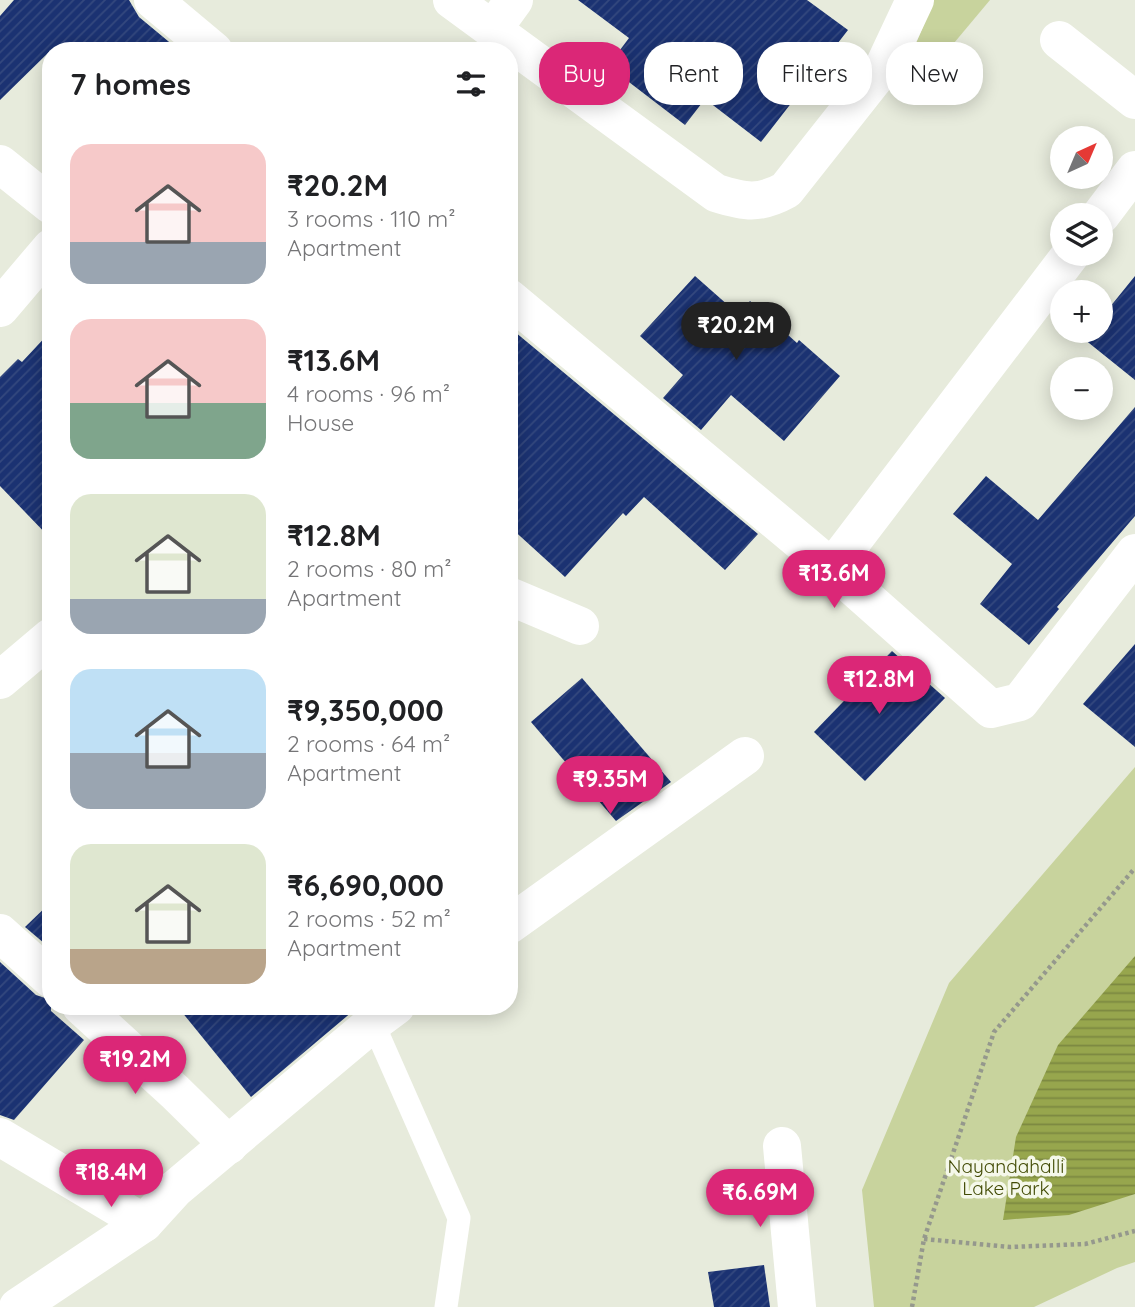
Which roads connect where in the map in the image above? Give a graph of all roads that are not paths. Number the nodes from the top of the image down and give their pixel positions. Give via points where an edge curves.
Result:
1 (153, 0) edge
2 (452, 0) edge
3 (915, 0) edge
4 (503, 15) edge
5 (1059, 40) dead end
6 (203, 42) edge
7 (1135, 100) edge
8 (0, 164) edge
9 (1135, 170) edge
10 (42, 198) edge
11 (1110, 203) edge
12 (42, 259) edge
13 (1062, 266) edge
14 (518, 306) edge
15 (0, 308) edge
16 (1135, 553) edge
17 (832, 568) junction
18 (518, 600) edge
19 (580, 625) dead end
20 (42, 645) edge
21 (0, 680) edge
22 (745, 756) dead end
23 (518, 919) edge
24 (0, 933) edge
25 (42, 971) edge
26 (91, 1015) edge
27 (384, 1015) edge
28 (0, 1138) edge
29 (229, 1145) junction
30 (782, 1146) dead end
31 (144, 1223) junction
32 (18, 1307) edge
33 (446, 1307) edge
34 (797, 1307) edge

1 - 6 street
2 - 4 street
3 - 4 street via 884,66 786,190 754,202 716,194
5 - 7 street
8 - 10 street
9 - 11 street
12 - 15 street
13 - 17 street
14 - 17 street
16 - 17 street via 1020,702 991,709
18 - 19 street
20 - 21 street
22 - 23 street
24 - 25 street
26 - 29 street
27 - 29 street
27 - 33 lane via 459,1218
28 - 31 street
29 - 31 street via 175,1189
30 - 34 street
31 - 32 street

